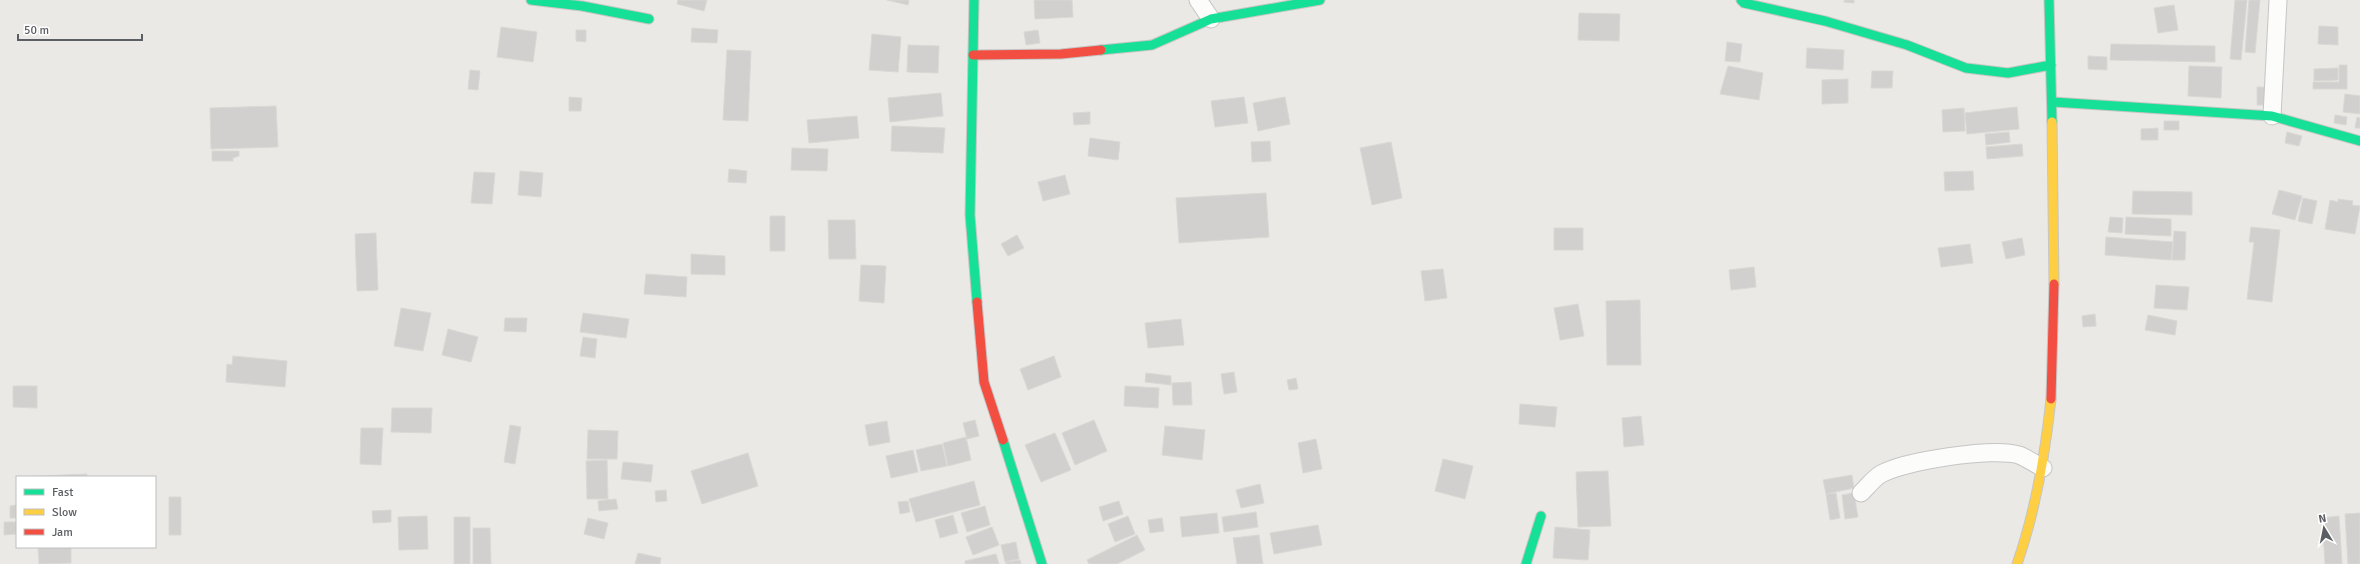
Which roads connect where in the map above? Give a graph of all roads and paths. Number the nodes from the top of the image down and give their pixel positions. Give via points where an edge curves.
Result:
1 (531, 0) edge
2 (974, 0) edge
3 (1198, 0) edge
4 (1320, 0) edge
5 (1741, 0) edge
6 (2049, 0) edge
7 (2278, 0) edge
8 (580, 3) edge
9 (649, 19) dead end
10 (1211, 19) junction
11 (973, 55) junction
12 (2051, 64) junction
13 (2053, 102) junction
14 (2272, 116) junction
15 (2360, 141) edge
16 (2043, 468) junction
17 (1861, 493) dead end
18 (1540, 516) dead end
19 (1042, 564) edge
20 (1526, 564) edge
21 (2017, 564) edge

1 - 8 street
2 - 11 street
3 - 10 street
4 - 10 street
5 - 12 street via 1744,3 1825,21 1907,45 1966,68 2008,73
6 - 12 street
7 - 14 street
8 - 9 street
10 - 11 street via 1152,45 1061,54
11 - 19 street via 970,215 984,382
12 - 13 street
13 - 14 street
13 - 16 street via 2055,290
14 - 15 street
16 - 17 street via 2018,455 1986,453 1946,458 1907,465 1880,474
16 - 21 street via 2027,540
18 - 20 street

